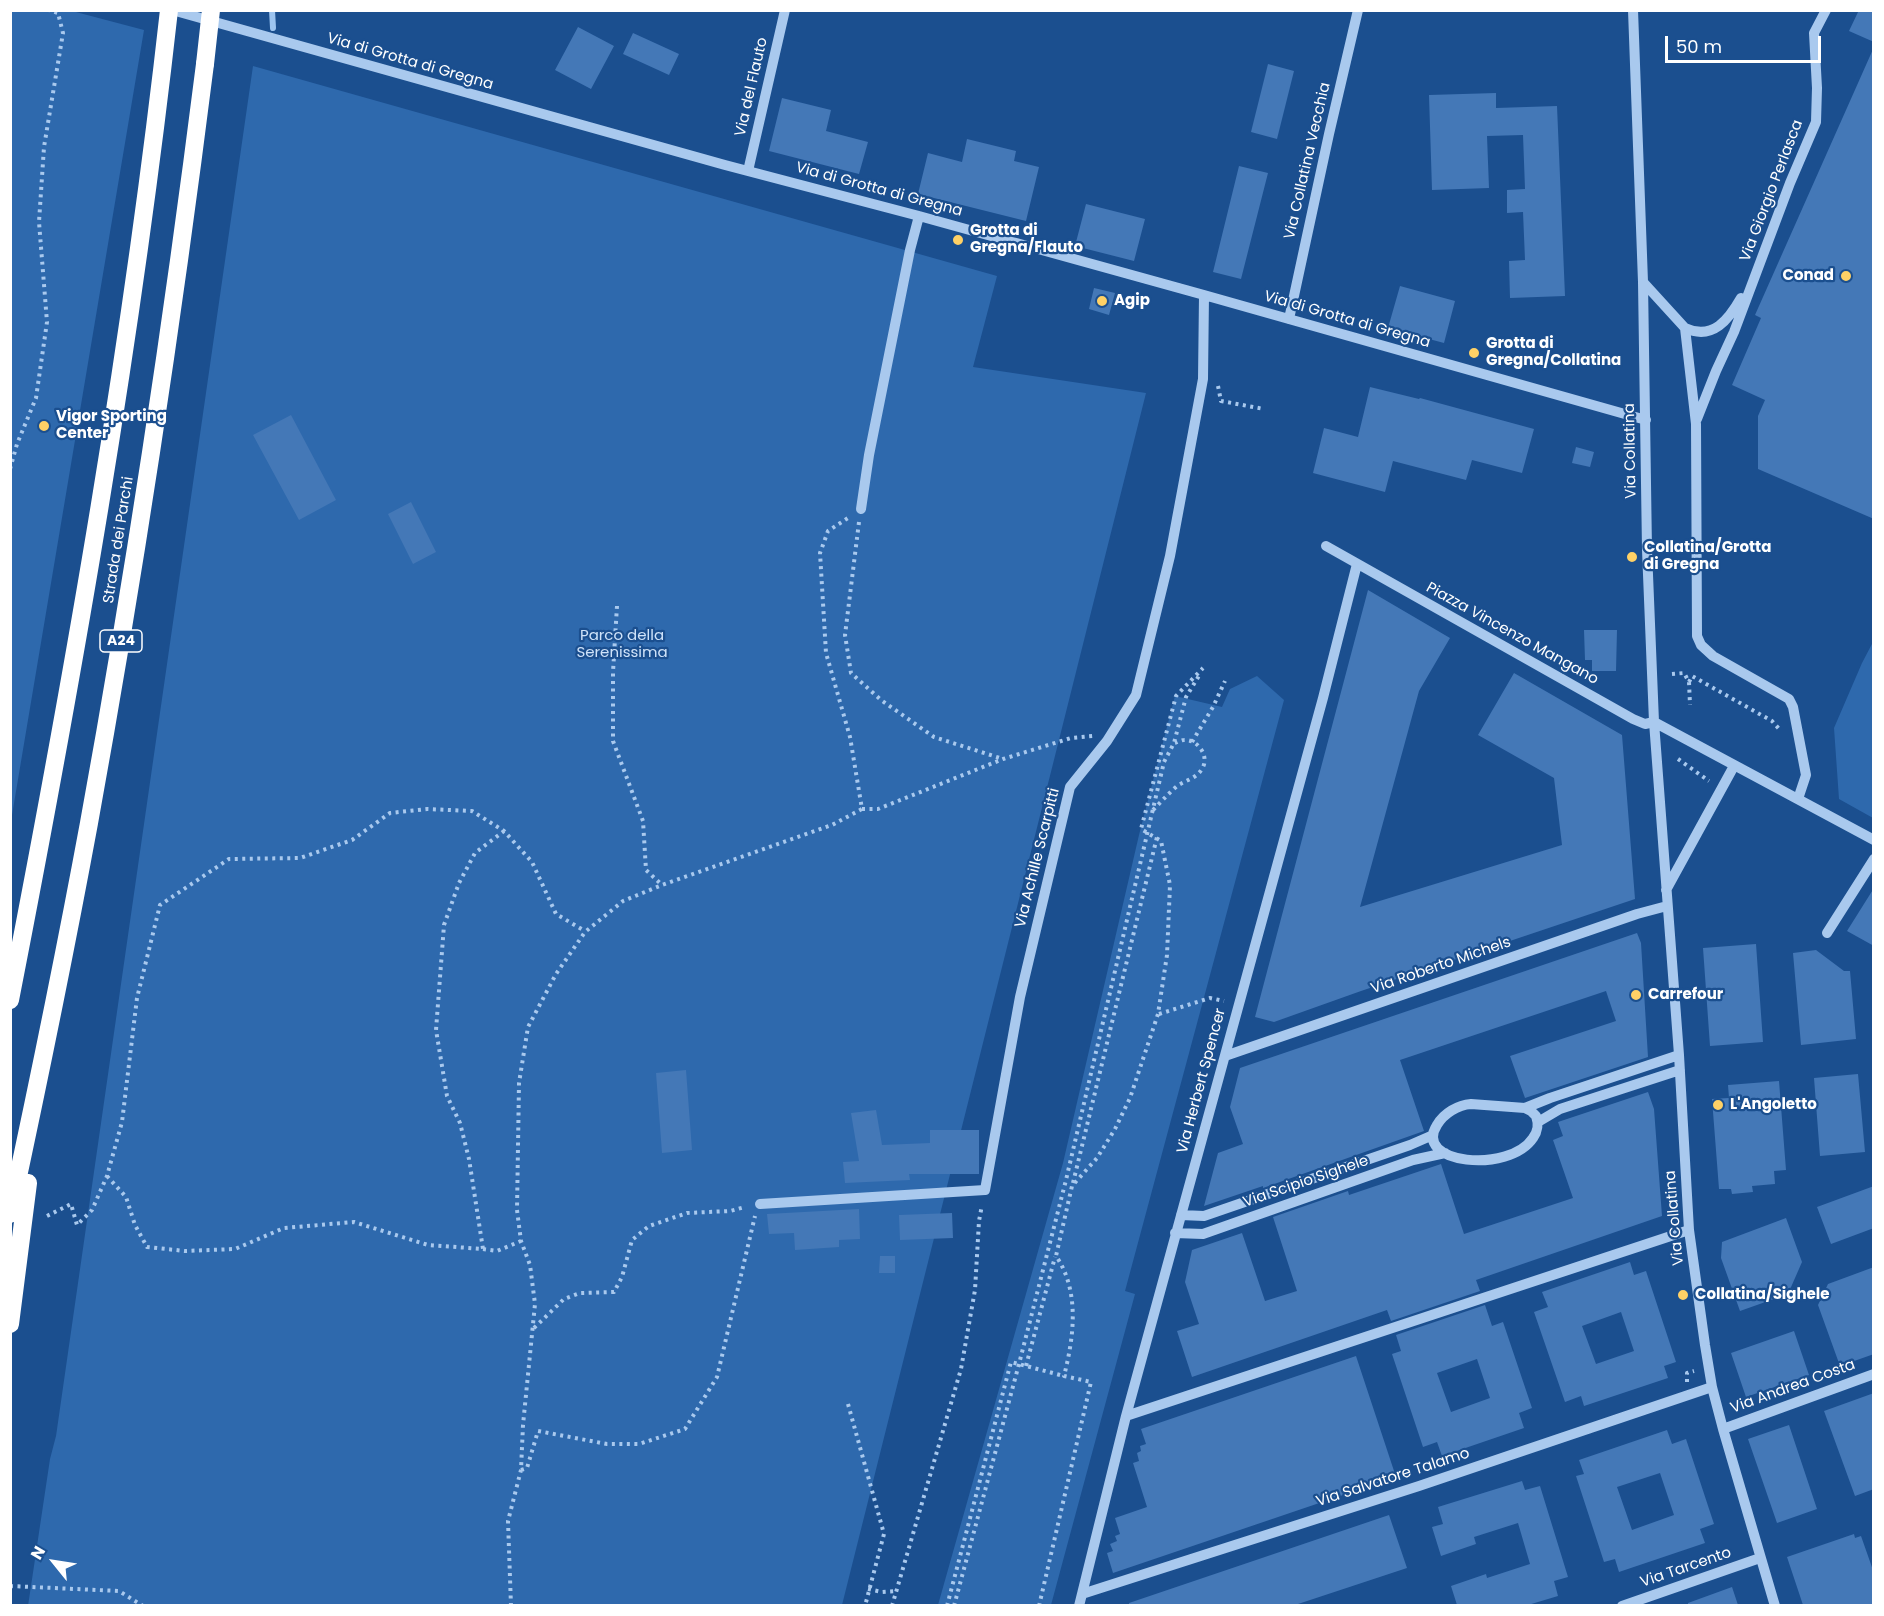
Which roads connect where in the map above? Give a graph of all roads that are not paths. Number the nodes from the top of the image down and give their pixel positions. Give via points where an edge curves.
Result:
1 (171, 10) edge
2 (211, 10) edge
3 (784, 10) edge
4 (1358, 10) edge
5 (1633, 10) edge
6 (1826, 10) edge
7 (748, 171) junction
8 (920, 216) junction
9 (1754, 278) junction
10 (1643, 282) junction
11 (1204, 295) junction
12 (1288, 319) junction
13 (1685, 328) junction
14 (1646, 420) junction
15 (1696, 424) junction
16 (861, 509) road end
17 (1326, 546) dead end
18 (1357, 564) junction
19 (1654, 722) junction
20 (1734, 766) junction
21 (1798, 799) junction
22 (1874, 840) edge
23 (1874, 859) edge
24 (1666, 891) junction
25 (1667, 906) junction
26 (1827, 933) dead end
27 (10, 1000) edge
28 (1679, 1055) junction
29 (1225, 1056) junction
30 (41, 1068) junction
31 (1680, 1070) junction
32 (1525, 1108) junction
33 (1538, 1122) junction
34 (1433, 1135) junction
35 (1445, 1154) junction
36 (760, 1204) dead end
37 (10, 1214) edge
38 (1181, 1215) junction
39 (1689, 1230) junction
40 (1175, 1233) junction
41 (10, 1324) edge
42 (1874, 1374) edge
43 (1712, 1387) junction
44 (1126, 1416) junction
45 (1723, 1429) junction
46 (1760, 1558) junction
47 (1080, 1600) edge
48 (1622, 1605) edge
49 (1775, 1605) edge

1 - 7 street, Via di Grotta di Gregna
1 - 27 highway, Strada dei Parchi / A24 via 116,402 48,807
2 - 30 highway, Strada dei Parchi / A24, bridge via 171,321 125,617
3 - 7 street, Via del Flauto
4 - 12 street, Via Collatina Vecchia
5 - 10 street, Via Collatina
6 - 9 street, Via Giorgio Perlasca via 1814,33 1816,122
7 - 8 street, Via di Grotta di Gregna
8 - 11 street, Via di Grotta di Gregna
8 - 16 street via 910,250
9 - 13 street, Via Giorgio Perlasca via 1726,322 1702,332
9 - 15 street, Via Giorgio Perlasca
10 - 13 street
10 - 14 street, Via Collatina
11 - 12 street, Via di Grotta di Gregna
11 - 36 street, Via Achille Scarpitti via 1203,379 1170,556 1136,695 1112,734 1070,787 1020,997 985,1190
12 - 14 street, Via di Grotta di Gregna
13 - 15 street, Via Giorgio Perlasca
14 - 19 street, Via Collatina
15 - 21 street, Via Giorgio Perlasca via 1697,636 1713,656 1789,699 1806,775
17 - 18 street, Piazza Vincenzo Mangano
18 - 19 street, Piazza Vincenzo Mangano via 1632,719 1645,724
18 - 29 street, Via Herbert Spencer
19 - 20 street, Piazza Vincenzo Mangano
19 - 24 street, Via Collatina
20 - 21 street, Piazza Vincenzo Mangano
20 - 24 street
21 - 22 street, Piazza Vincenzo Mangano
23 - 26 street
24 - 25 street, Via Collatina
25 - 28 street, Via Collatina
25 - 29 street, Via Roberto Michels
28 - 31 street, Via Collatina
28 - 32 street, Via Scipio Sighele
29 - 38 street, Via Herbert Spencer
30 - 37 highway, Strada dei Parchi / A24
30 - 41 highway
31 - 33 street via 1560,1109
31 - 39 street, Via Collatina
32 - 33 street via 1534,1113
32 - 34 street, Via Scipio Sighele via 1461,1106 1443,1117
33 - 35 street, Via Scipio Sighele via 1530,1142 1504,1157 1467,1161
34 - 35 street
34 - 38 street, Via Scipio Sighele via 1204,1216
35 - 40 street, Via Scipio Sighele via 1413,1160 1203,1234
38 - 40 street, Via Herbert Spencer
39 - 43 street, Via Collatina
39 - 44 street
40 - 44 street, Via Herbert Spencer
42 - 45 street, Via Andrea Costa
43 - 45 street, Via Collatina
43 - 47 street, Via Salvatore Talamo
44 - 47 street, Via Herbert Spencer
45 - 46 street, Via Collatina
46 - 48 street, Via Tarcento
46 - 49 street, Via Collatina

